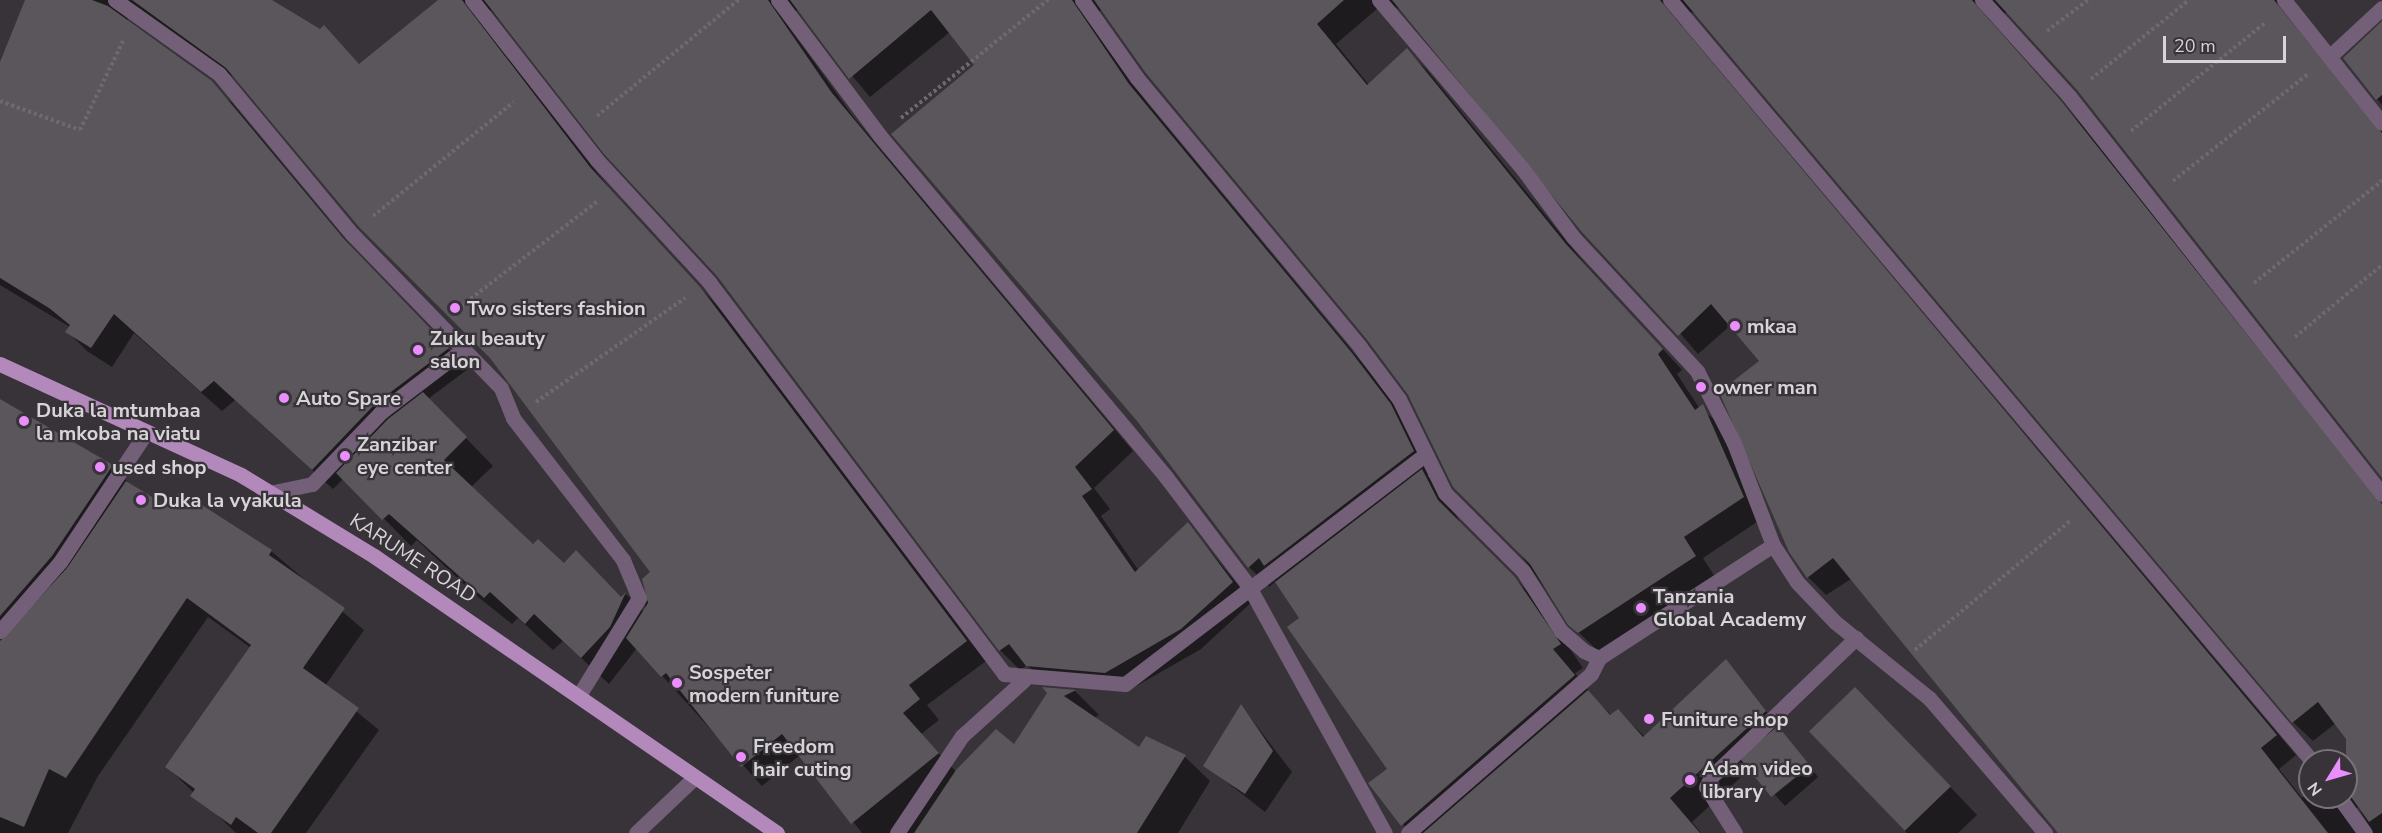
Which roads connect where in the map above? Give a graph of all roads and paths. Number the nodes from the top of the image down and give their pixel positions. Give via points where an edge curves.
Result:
1 (115, 0) edge
2 (471, 0) edge
3 (738, 0) edge
4 (778, 0) edge
5 (1048, 0) edge
6 (1082, 0) edge
7 (1379, 0) edge
8 (1670, 0) edge
9 (1982, 0) edge
10 (2088, 0) edge
11 (2189, 0) edge
12 (2285, 2) edge
13 (2382, 8) edge
14 (136, 13) junction
15 (2022, 49) junction
16 (2330, 57) junction
17 (538, 82) junction
18 (2069, 96) junction
19 (0, 100) edge
20 (2382, 123) edge
21 (577, 132) junction
22 (880, 135) junction
23 (2107, 150) junction
24 (2382, 181) edge
25 (621, 184) junction
26 (2149, 200) junction
27 (352, 234) junction
28 (2382, 265) edge
29 (709, 282) junction
30 (2232, 300) junction
31 (437, 325) junction
32 (461, 351) junction
33 (2276, 353) junction
34 (0, 364) edge
35 (513, 418) junction
36 (145, 434) junction
37 (1425, 455) junction
38 (269, 493) junction
39 (2382, 494) edge
40 (2094, 502) junction
41 (1773, 545) junction
42 (1248, 585) junction
43 (0, 631) edge
44 (1856, 638) junction
45 (1599, 658) junction
46 (1896, 671) junction
47 (1024, 680) junction
48 (579, 694) junction
49 (2302, 749) edge
50 (695, 777) junction
51 (2348, 809) edge
52 (636, 833) edge
53 (777, 833) edge
54 (897, 833) edge
55 (1385, 833) edge
56 (1408, 833) edge
57 (1735, 833) edge
58 (2045, 833) edge
59 (2365, 833) edge

1 - 14 street
2 - 17 street
3 - 21 path
4 - 22 street
5 - 22 path
6 - 37 street via 1137,78 1360,347 1398,399
7 - 41 street via 1522,168 1573,237 1697,371 1734,443
8 - 40 street
9 - 15 street
10 - 15 path
11 - 18 path
12 - 16 street
12 - 23 path
13 - 16 street
14 - 19 path via 80,130
14 - 27 street via 219,74
15 - 18 street
16 - 20 street
16 - 26 path
17 - 21 street
17 - 27 path
18 - 23 street
21 - 25 street
22 - 42 street via 1166,477
23 - 26 street
24 - 30 path
25 - 29 street
25 - 31 path
26 - 30 street
27 - 31 street
28 - 33 path
29 - 35 path
29 - 47 street via 1004,674
30 - 33 street
31 - 32 street
32 - 35 street via 501,388
32 - 38 street via 381,412 312,484
33 - 39 street
34 - 36 main road, KARUME ROAD
35 - 48 street via 623,560 639,598
36 - 38 main road, KARUME ROAD
36 - 43 street via 60,562
37 - 42 street
37 - 45 street via 1446,493 1523,571 1561,631
38 - 48 main road, KARUME ROAD via 374,556
40 - 46 path
40 - 49 street
41 - 44 street via 1797,582
41 - 45 street
42 - 47 street via 1125,684
42 - 55 street
44 - 46 street
44 - 57 street via 1711,777 1706,787
45 - 56 street via 1591,674
46 - 58 street via 1929,698
47 - 54 street via 962,736
48 - 50 main road, KARUME ROAD
50 - 52 street
50 - 53 main road, KARUME ROAD
51 - 59 street

